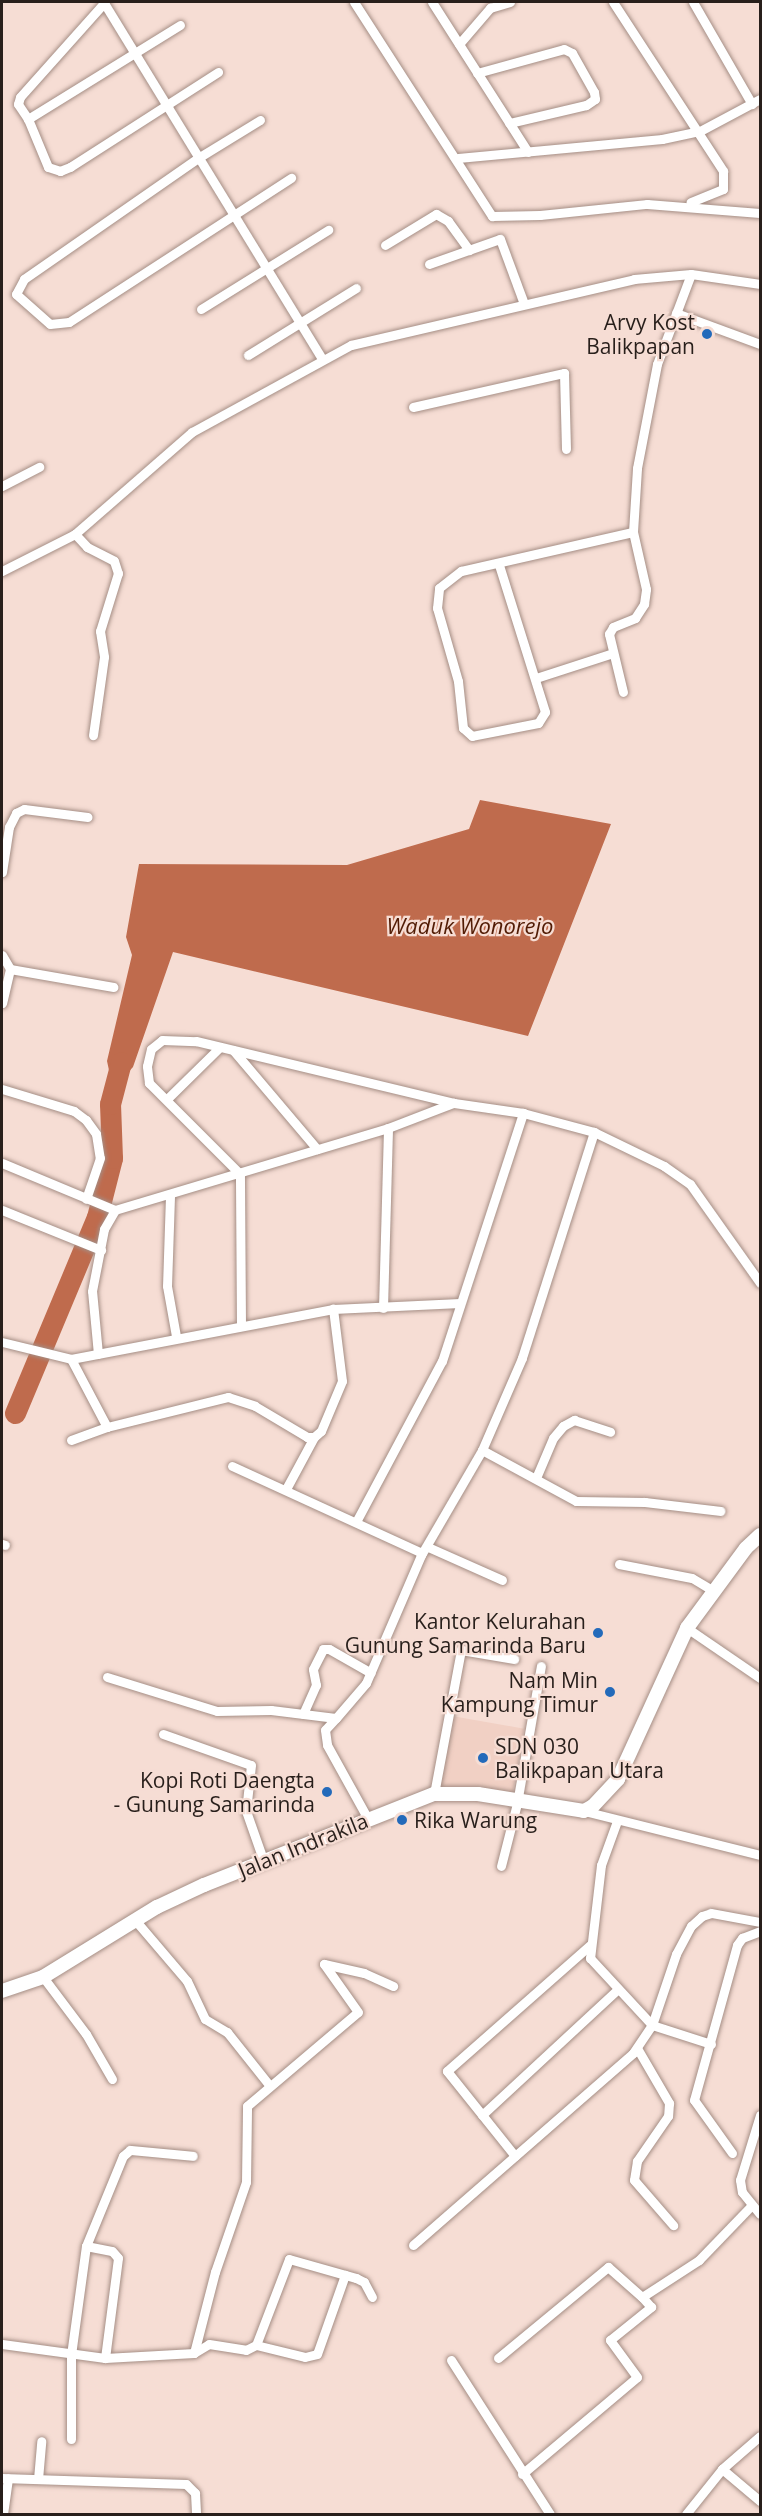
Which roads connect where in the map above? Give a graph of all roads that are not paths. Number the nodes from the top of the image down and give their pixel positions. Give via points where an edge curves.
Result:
1 (104, 2) edge
2 (354, 2) edge
3 (432, 2) edge
4 (510, 2) edge
5 (613, 2) edge
6 (693, 2) edge
7 (180, 25) dead end
8 (459, 44) junction
9 (134, 52) junction
10 (218, 72) dead end
11 (477, 73) junction
12 (756, 102) edge
13 (165, 103) junction
14 (28, 119) junction
15 (260, 120) dead end
16 (509, 123) junction
17 (700, 131) junction
18 (528, 152) junction
19 (198, 158) junction
20 (458, 158) junction
21 (291, 178) dead end
22 (680, 204) junction
23 (232, 213) junction
24 (760, 213) edge
25 (328, 230) dead end
26 (385, 245) dead end
27 (469, 250) junction
28 (429, 264) dead end
29 (265, 267) junction
30 (691, 274) junction
31 (760, 284) edge
32 (356, 288) dead end
33 (524, 304) junction
34 (201, 309) dead end
35 (676, 313) junction
36 (299, 322) junction
37 (760, 344) edge
38 (248, 355) dead end
39 (322, 359) junction
40 (413, 407) dead end
41 (566, 449) dead end
42 (39, 467) dead end
43 (2, 486) edge
44 (633, 532) junction
45 (75, 534) junction
46 (499, 565) junction
47 (2, 572) edge
48 (613, 652) junction
49 (536, 678) junction
50 (623, 692) dead end
51 (93, 735) dead end
52 (88, 817) dead end
53 (2, 872) edge
54 (2, 956) edge
55 (10, 969) junction
56 (113, 987) dead end
57 (2, 1003) edge
58 (220, 1047) junction
59 (233, 1050) junction
60 (2, 1089) edge
61 (167, 1099) junction
62 (454, 1103) junction
63 (523, 1113) junction
64 (388, 1128) junction
65 (594, 1132) junction
66 (317, 1149) junction
67 (2, 1163) edge
68 (240, 1174) junction
69 (170, 1196) junction
70 (88, 1200) junction
71 (113, 1209) junction
72 (2, 1210) edge
73 (100, 1250) junction
74 (760, 1283) edge
75 (460, 1304) junction
76 (383, 1308) junction
77 (333, 1310) junction
78 (241, 1325) junction
79 (176, 1336) junction
80 (2, 1342) edge
81 (98, 1354) junction
82 (71, 1359) junction
83 (107, 1427) junction
84 (610, 1432) dead end
85 (314, 1437) junction
86 (71, 1440) dead end
87 (482, 1450) junction
88 (232, 1466) dead end
89 (536, 1478) junction
90 (286, 1489) junction
91 (720, 1511) dead end
92 (357, 1520) junction
93 (760, 1535) edge
94 (425, 1550) junction
95 (619, 1564) dead end
96 (502, 1580) dead end
97 (714, 1591) junction
98 (687, 1628) junction
99 (514, 1659) dead end
100 (541, 1666) dead end
101 (371, 1673) junction
102 (107, 1677) dead end
103 (760, 1678) edge
104 (303, 1714) junction
105 (336, 1718) junction
106 (164, 1734) dead end
107 (434, 1794) junction
108 (517, 1803) junction
109 (584, 1811) junction
110 (368, 1819) junction
111 (617, 1821) junction
112 (760, 1855) edge
113 (264, 1862) junction
114 (501, 1866) dead end
115 (135, 1920) junction
116 (760, 1922) edge
117 (760, 1931) edge
118 (591, 1944) junction
119 (44, 1977) junction
120 (393, 1986) dead end
121 (618, 1989) junction
122 (2, 1991) edge
123 (652, 2025) junction
124 (711, 2044) junction
125 (636, 2048) junction
126 (112, 2079) dead end
127 (270, 2086) junction
128 (482, 2115) junction
129 (760, 2115) edge
130 (732, 2153) dead end
131 (193, 2156) dead end
132 (515, 2156) junction
133 (752, 2205) junction
134 (760, 2214) edge
135 (674, 2224) dead end
136 (413, 2245) dead end
137 (86, 2246) junction
138 (345, 2276) junction
139 (372, 2296) dead end
140 (642, 2297) junction
141 (2, 2344) edge
142 (256, 2345) junction
143 (194, 2353) junction
144 (71, 2355) junction
145 (105, 2358) junction
146 (498, 2358) dead end
147 (451, 2360) dead end
148 (760, 2436) edge
149 (71, 2439) dead end
150 (41, 2441) dead end
151 (722, 2469) junction
152 (522, 2474) junction
153 (4, 2478) edge
154 (38, 2480) junction
155 (760, 2500) edge
156 (3, 2514) edge
157 (196, 2514) edge
158 (550, 2514) edge
159 (686, 2514) edge

1 - 9 street
1 - 14 street via 20,97 18,104
2 - 20 street
3 - 8 street
4 - 8 street via 490,8
5 - 17 street
6 - 12 street
7 - 9 street
8 - 11 street
9 - 13 street
9 - 14 street
10 - 13 street
11 - 16 street
11 - 16 street via 564,49 572,53 595,99 586,105
12 - 17 street
13 - 14 street via 60,171 48,167
13 - 19 street
15 - 19 street
16 - 18 street
17 - 18 street via 608,146
17 - 22 street via 723,171 725,184 718,194
18 - 20 street
19 - 23 street
19 - 23 street via 24,279 16,290 21,302 50,324 69,322
20 - 22 street via 492,216
21 - 23 street
22 - 24 street
23 - 29 street
25 - 29 street
26 - 27 street via 436,214 448,221
27 - 28 street
27 - 33 street via 500,238
29 - 34 street
29 - 36 street
30 - 31 street
30 - 33 street via 634,279
30 - 35 street
32 - 36 street
33 - 39 street via 373,337
35 - 37 street
35 - 44 street via 657,364 648,404 637,468
36 - 38 street
36 - 39 street
39 - 45 street via 192,432
40 - 41 street via 564,373
42 - 43 street
44 - 46 street
44 - 48 street via 646,595 638,616 609,631
45 - 47 street
45 - 51 street via 87,547 114,561 118,573 100,631 104,657
46 - 49 street
46 - 49 street via 461,571 437,591 437,608 458,681 467,734 512,730 543,721 545,712
48 - 49 street
48 - 50 street
52 - 53 street via 24,810 16,813 9,827
54 - 55 street
55 - 56 street
55 - 57 street
58 - 59 street
58 - 61 street
58 - 61 street via 174,1038 151,1048 147,1066 150,1083
59 - 62 street
59 - 66 street
60 - 70 street via 74,1111 86,1120 96,1134 100,1158
61 - 68 street
62 - 63 street
62 - 64 street
63 - 65 street
63 - 75 street
64 - 66 street
64 - 76 street
65 - 74 street via 664,1166 690,1184
65 - 87 street via 522,1358
66 - 68 street
67 - 70 street
68 - 69 street
68 - 78 street
69 - 71 street
69 - 79 street via 167,1286
70 - 71 street
71 - 73 street
72 - 73 street
73 - 81 street via 92,1303
75 - 76 street
75 - 92 street via 442,1361
76 - 77 street
77 - 78 street
77 - 85 street via 342,1381 321,1431
78 - 79 street
79 - 81 street
80 - 82 street
81 - 82 street
82 - 83 street
83 - 85 street via 228,1397 255,1406 307,1437
83 - 86 street
84 - 89 street via 574,1420 563,1426 553,1438
85 - 90 street
87 - 89 street
87 - 94 street
88 - 90 street
89 - 91 street via 576,1501 645,1502
90 - 92 street
92 - 94 street
93 - 97 street
94 - 96 street
94 - 101 street
95 - 97 street via 692,1578
97 - 98 street
98 - 103 street
98 - 109 street via 618,1779 603,1799
99 - 107 street via 461,1650
100 - 108 street
101 - 104 street via 329,1649 322,1649 313,1669 316,1684
101 - 105 street
102 - 104 street via 217,1711
104 - 105 street
105 - 110 street via 325,1730 327,1745
106 - 113 street via 251,1765 246,1811
107 - 108 street, Jalan Indrakila via 478,1794
107 - 110 street, Jalan Indrakila
108 - 109 street, Jalan Indrakila
108 - 114 street
109 - 111 street
110 - 113 street, Jalan Indrakila
111 - 112 street
111 - 118 street via 601,1866
113 - 115 street, Jalan Indrakila via 204,1885
115 - 119 street, Jalan Indrakila
115 - 127 street via 187,1981 205,2019 227,2032
116 - 123 street via 711,1913 691,1926 676,1954
117 - 124 street via 747,1934 737,1945
118 - 121 street via 590,1958
118 - 128 street via 447,2071
119 - 122 street, Jalan Indrakila
119 - 126 street via 86,2034
120 - 127 street via 364,1973 324,1964 358,2012
121 - 123 street
121 - 128 street
123 - 124 street
123 - 125 street
124 - 130 street via 695,2104
125 - 132 street
125 - 135 street via 669,2103 668,2116 637,2161 634,2180
127 - 143 street via 247,2106 244,2114 246,2182 215,2272
128 - 132 street
129 - 133 street via 740,2180 742,2192
131 - 137 street via 126,2152
132 - 136 street
133 - 134 street
133 - 140 street via 699,2260
137 - 144 street
137 - 145 street via 112,2252 118,2258
138 - 139 street via 364,2282
138 - 142 street via 317,2354 305,2357
138 - 142 street via 290,2259
140 - 146 street via 608,2267
140 - 152 street via 651,2307 610,2340 637,2377
141 - 144 street
142 - 143 street via 246,2349 209,2344
143 - 145 street
144 - 145 street
144 - 149 street
147 - 152 street
148 - 151 street
150 - 154 street
151 - 155 street
151 - 159 street
152 - 158 street
153 - 154 street
153 - 156 street
154 - 157 street via 186,2484 195,2493

